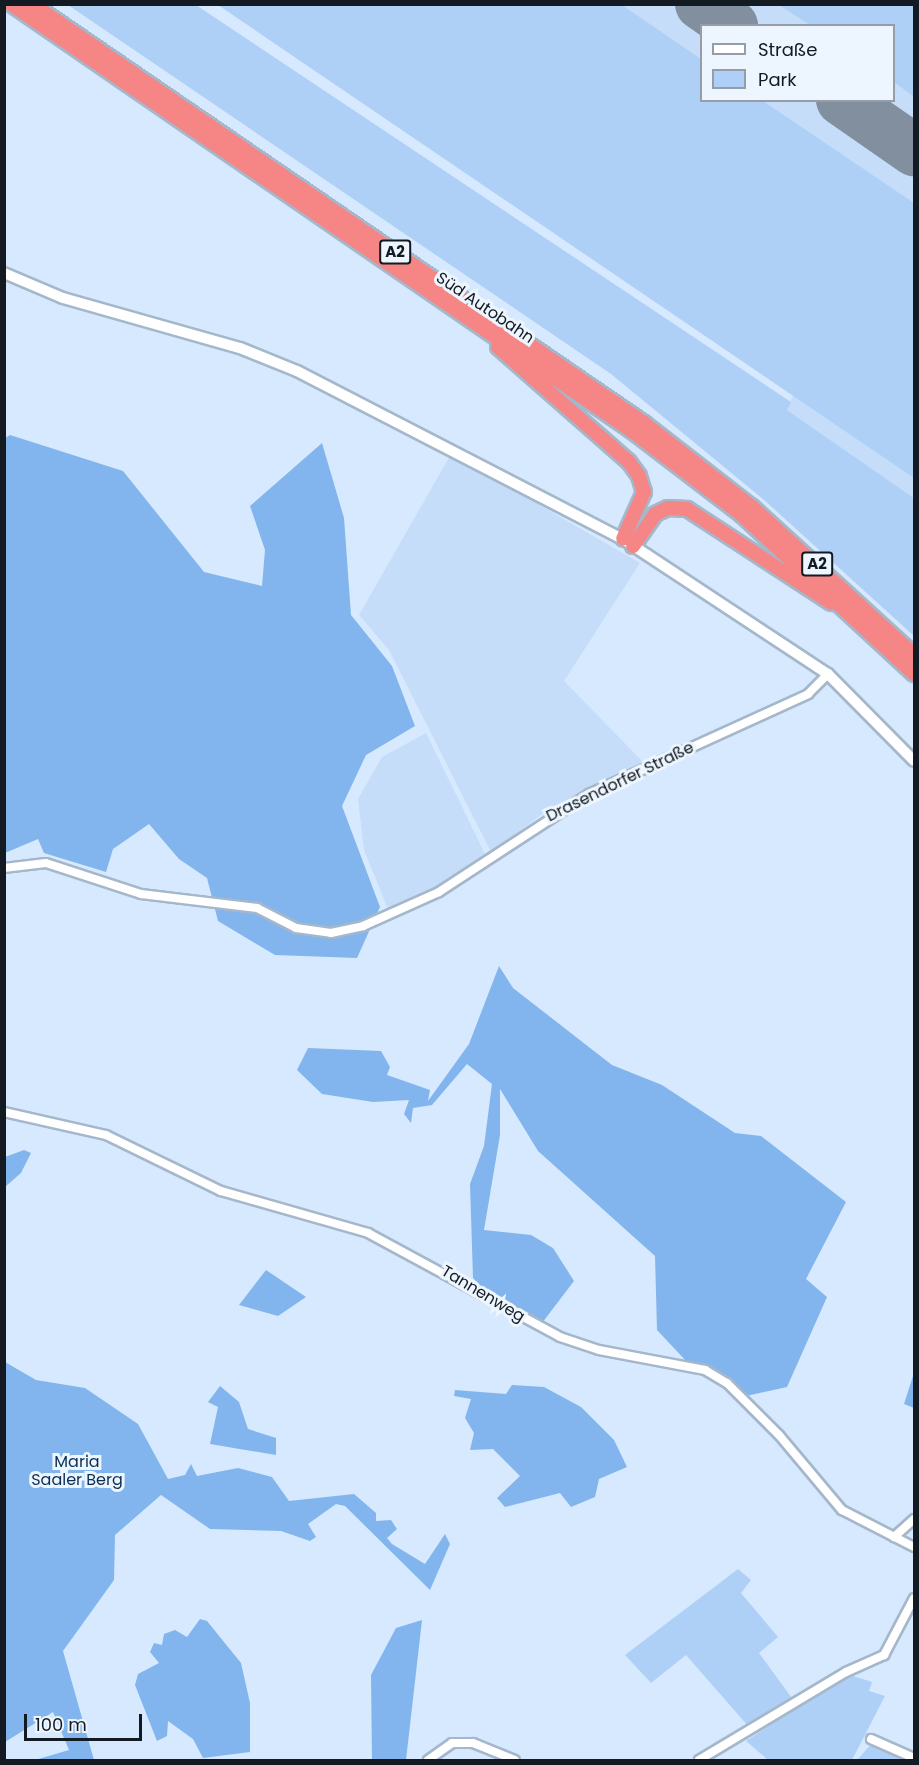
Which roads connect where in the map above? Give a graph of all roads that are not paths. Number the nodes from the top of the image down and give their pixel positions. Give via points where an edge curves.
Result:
1 (10, 4) edge
2 (32, 4) edge
3 (4, 273) edge
4 (459, 311) junction
5 (628, 543) junction
6 (860, 620) junction
7 (915, 655) edge
8 (828, 674) junction
9 (915, 674) edge
10 (915, 761) edge
11 (4, 868) edge
12 (4, 1112) edge
13 (915, 1519) edge
14 (894, 1537) junction
15 (915, 1549) edge
16 (915, 1598) edge
17 (870, 1739) dead end
18 (915, 1758) edge
19 (428, 1761) edge
20 (515, 1761) edge
21 (699, 1761) edge

1 - 4 highway, Süd Autobahn / A2
2 - 7 highway, Süd Autobahn / A2 via 644,423 786,537
3 - 5 main road via 63,298 240,348 297,371
4 - 5 highway via 629,462 644,492
4 - 6 highway, Süd Autobahn / A2 via 685,471
5 - 6 highway via 655,514 687,509
5 - 8 main road
6 - 9 highway, Süd Autobahn / A2
8 - 10 main road
8 - 11 street, Drasendorfer Straße via 808,694 540,820 450,886 363,926 331,933 296,928 257,908 141,894 46,863
12 - 14 street, Tannenweg via 106,1135 231,1195 368,1233 560,1337 599,1350 705,1370 727,1383 779,1435 842,1510
13 - 14 street
14 - 15 street, Tannenweg
16 - 21 street via 884,1655 846,1672
17 - 18 street
19 - 20 street via 452,1743 473,1743

